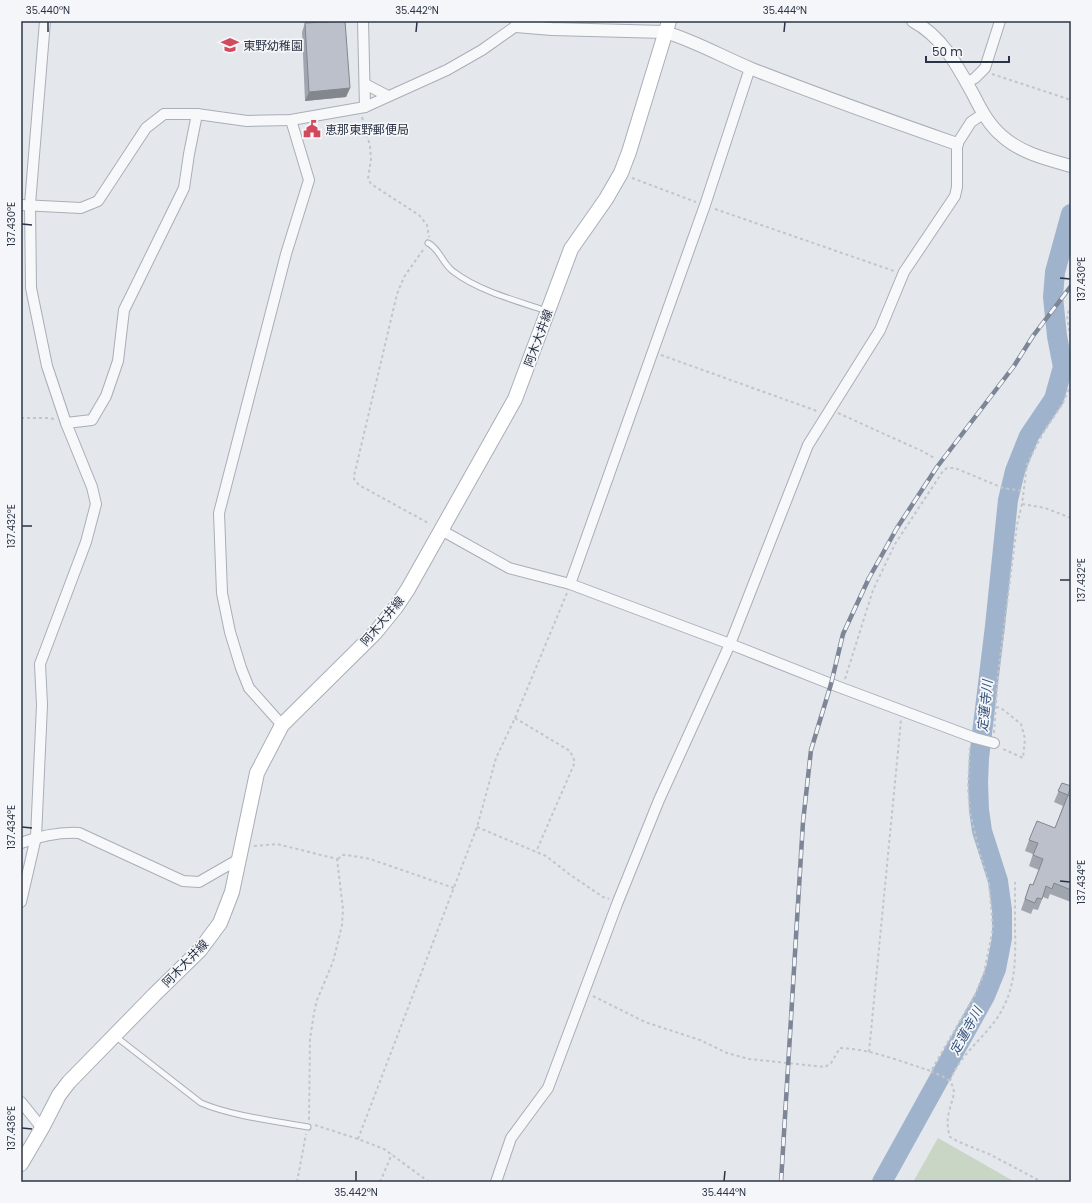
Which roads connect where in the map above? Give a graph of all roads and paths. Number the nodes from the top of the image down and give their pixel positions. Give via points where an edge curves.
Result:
1 (45, 21) edge
2 (363, 21) edge
3 (913, 21) edge
4 (1000, 21) edge
5 (518, 24) edge
6 (667, 26) edge
7 (750, 68) junction
8 (982, 71) junction
9 (966, 83) junction
10 (364, 84) junction
11 (388, 96) junction
12 (1071, 100) edge
13 (362, 107) junction
14 (197, 114) junction
15 (983, 114) junction
16 (291, 120) junction
17 (956, 144) junction
18 (1070, 166) edge
19 (621, 174) junction
20 (25, 204) edge
21 (705, 205) junction
22 (428, 243) junction
23 (903, 274) junction
24 (1071, 305) edge
25 (547, 311) junction
26 (1071, 343) edge
27 (653, 352) junction
28 (1071, 384) edge
29 (829, 412) junction
30 (21, 418) edge
31 (66, 423) junction
32 (934, 458) dead end
33 (1023, 491) junction
34 (1022, 504) junction
35 (1071, 518) edge
36 (441, 530) junction
37 (570, 584) junction
38 (730, 644) junction
39 (842, 688) junction
40 (996, 707) junction
41 (902, 711) junction
42 (515, 718) junction
43 (282, 725) junction
44 (973, 737) junction
45 (994, 743) junction
46 (477, 827) junction
47 (36, 837) junction
48 (21, 843) edge
49 (536, 852) junction
50 (240, 853) junction
51 (337, 859) junction
52 (1015, 882) dead end
53 (454, 888) junction
54 (21, 902) edge
55 (618, 903) junction
56 (585, 991) junction
57 (115, 1035) junction
58 (869, 1052) junction
59 (931, 1071) junction
60 (950, 1081) junction
61 (21, 1102) edge
62 (308, 1127) joint
63 (42, 1128) junction
64 (358, 1138) junction
65 (392, 1154) junction
66 (21, 1164) edge
67 (297, 1182) edge
68 (380, 1182) edge
69 (429, 1182) edge
70 (496, 1182) edge
71 (1042, 1182) edge

1 - 20 street
2 - 10 street
3 - 9 street via 942,44
4 - 8 street
5 - 6 street via 552,29
5 - 11 street via 482,50 447,70
6 - 7 street via 678,36
6 - 19 main road, 阿木大井線
7 - 17 street
7 - 21 street
8 - 9 street
8 - 12 path
9 - 15 street
10 - 11 street
10 - 13 street
11 - 13 street
13 - 16 street
13 - 22 path via 370,146 368,180 419,215 427,225
14 - 16 street via 247,122
14 - 20 street via 164,114 146,128 98,201 81,208
14 - 31 street via 184,188 124,310 118,361 106,396 92,420
15 - 17 street via 971,122
15 - 18 street via 1001,136 1014,145
16 - 43 street via 309,180 286,254 219,513 222,592 230,632 250,688
17 - 23 street via 955,196
19 - 21 path
19 - 25 main road, 阿木大井線 via 571,249
20 - 31 street via 31,288 47,366
21 - 23 path
21 - 27 street
22 - 25 lane via 436,249 452,272 497,294
22 - 36 path via 404,277 397,294 354,480
23 - 29 street via 880,330
24 - 26 path via 1067,316
25 - 36 main road, 阿木大井線 via 516,399
27 - 29 path
27 - 37 street
28 - 33 path via 1063,403 1027,464
29 - 32 path
29 - 38 street via 808,445
30 - 31 path via 47,418
31 - 47 street via 92,486 96,504 86,542 40,664 42,705
33 - 34 path
33 - 39 path via 1003,488 955,468 946,468 943,471 895,544 874,590
34 - 35 path via 1045,508
34 - 40 path via 1016,532
36 - 37 street via 509,568
36 - 43 main road, 阿木大井線 via 408,589 384,623
37 - 38 street
37 - 42 path
38 - 39 street
38 - 55 street via 659,800
39 - 41 street
40 - 45 path
40 - 45 path via 1021,724 1025,739 1022,758
41 - 44 street
41 - 58 path
42 - 46 path via 496,758
42 - 49 path via 570,751 576,762
43 - 50 main road, 阿木大井線 via 257,772
44 - 45 street
44 - 59 path via 968,788 970,813 989,883 993,928 984,973 975,994
46 - 49 path
46 - 53 path
47 - 48 street
47 - 50 street via 64,832 79,833 183,881 200,882
47 - 54 street
49 - 55 path via 546,856 603,897
50 - 51 path via 277,844
50 - 57 main road, 阿木大井線 via 232,892 220,923 200,950
51 - 53 path via 347,855 370,859
51 - 64 path via 343,909 342,926 333,962 314,1013 310,1039 309,1124
52 - 60 path via 1016,951 1012,988 1005,1006 954,1070
53 - 64 path
55 - 56 street
56 - 58 path via 645,1022 749,1059 825,1067 831,1063 840,1048
56 - 70 street via 548,1088 511,1138
57 - 62 lane via 201,1103
57 - 63 main road, 阿木大井線 via 62,1091
58 - 59 path
59 - 60 path
60 - 71 path via 954,1097 947,1128 950,1137
61 - 63 street
62 - 67 path
63 - 66 main road, 阿木大井線
64 - 65 path
65 - 68 path
65 - 69 path

